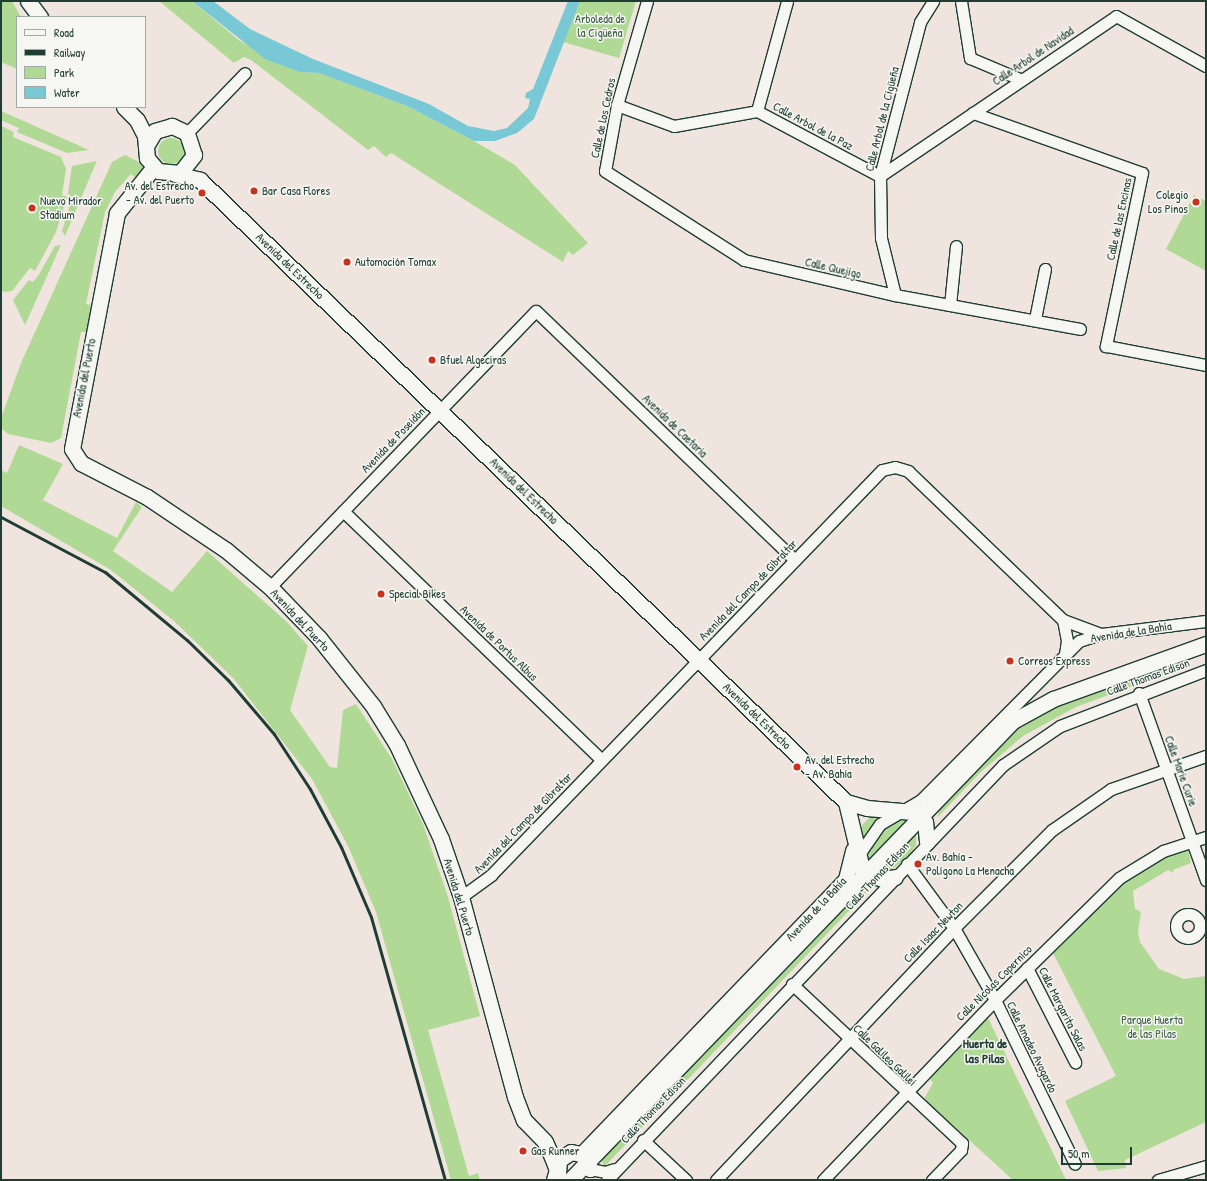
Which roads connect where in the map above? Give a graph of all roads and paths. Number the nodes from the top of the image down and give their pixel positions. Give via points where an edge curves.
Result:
1 (28, 1) edge
2 (647, 1) edge
3 (787, 1) edge
4 (933, 1) edge
5 (961, 1) edge
6 (39, 16) edge
7 (1206, 66) edge
8 (245, 73) dead end
9 (1022, 80) junction
10 (616, 105) junction
11 (125, 108) edge
12 (757, 111) junction
13 (973, 113) junction
14 (137, 120) junction
15 (160, 128) junction
16 (188, 133) junction
17 (146, 146) junction
18 (194, 155) junction
19 (153, 168) junction
20 (605, 171) joint
21 (175, 174) junction
22 (880, 176) junction
23 (200, 180) junction
24 (956, 246) dead end
25 (1045, 269) dead end
26 (895, 295) junction
27 (950, 305) junction
28 (536, 311) joint
29 (1035, 319) junction
30 (1080, 329) dead end
31 (1206, 365) edge
32 (441, 410) junction
33 (343, 511) junction
34 (796, 560) junction
35 (270, 587) junction
36 (1063, 620) junction
37 (1206, 621) edge
38 (1101, 634) junction
39 (1206, 644) edge
40 (1065, 653) junction
41 (699, 660) junction
42 (1206, 670) edge
43 (1139, 693) junction
44 (1206, 756) edge
45 (602, 760) junction
46 (1166, 768) junction
47 (846, 802) junction
48 (905, 810) junction
49 (920, 816) junction
50 (854, 827) junction
51 (1206, 837) edge
52 (1192, 841) junction
53 (927, 842) junction
54 (858, 854) junction
55 (907, 864) junction
56 (864, 874) junction
57 (895, 877) junction
58 (846, 879) junction
59 (1206, 880) edge
60 (461, 897) junction
61 (954, 928) junction
62 (1027, 968) junction
63 (792, 984) junction
64 (995, 1000) junction
65 (850, 1039) junction
66 (1076, 1062) dead end
67 (906, 1093) junction
68 (643, 1140) junction
69 (545, 1142) junction
70 (583, 1163) edge
71 (1075, 1164) dead end
72 (1206, 1166) edge
73 (615, 1169) junction
74 (557, 1177) edge
75 (570, 1180) edge
76 (607, 1180) edge
77 (686, 1180) edge
78 (716, 1180) edge
79 (823, 1180) edge
80 (932, 1180) edge
81 (1158, 1180) edge

1 - 6 street
2 - 10 street, Calle de los Cedros
3 - 12 street
4 - 22 street, Calle Arbol de la Cigüeña via 920,22
5 - 9 street via 970,58
7 - 9 street, Calle Arbol de Navidad via 1116,16
8 - 16 street
9 - 13 street, Calle Arbol de Navidad
10 - 12 street, Calle Arbol de la Paz via 674,126
10 - 20 street, Calle de los Cedros
11 - 14 street
12 - 22 street, Calle Arbol de la Paz
13 - 22 street, Calle Arbol de Navidad
13 - 31 street, Calle de las Encinas via 1142,173 1106,346
14 - 15 street
14 - 17 street
15 - 16 street via 172,126
15 - 17 street via 151,135
16 - 18 street
17 - 19 street
18 - 21 street via 185,170
18 - 23 street
19 - 21 street
19 - 35 street, Avenida del Puerto via 117,213 72,449 81,463 147,497 226,550
20 - 26 street, Calle Quejigo via 744,260
21 - 23 street
22 - 26 street, Calle Arbol de la Cigüeña via 881,238
23 - 32 street, Avenida del Estrecho
24 - 27 street
25 - 29 street
26 - 27 street, Calle Quejigo
27 - 29 street, Calle Quejigo
28 - 32 street, Avenida de Poseidón
28 - 34 street, Avenida de Caetaria
29 - 30 street, Calle Quejigo
32 - 33 street, Avenida de Poseidón
32 - 41 street, Avenida del Estrecho
33 - 35 street, Avenida de Poseidón
33 - 45 street, Avenida de Portus Albus
34 - 36 street, Avenida del Campo de Gibraltar via 882,470 902,468
34 - 41 street, Avenida del Campo de Gibraltar
35 - 60 street, Avenida del Puerto via 347,671 397,745 441,839
36 - 38 street, Avenida del Campo de Gibraltar
36 - 40 street via 1067,641
37 - 38 street, Avenida de la Bahía
38 - 40 street, Avenida de la Bahía via 1079,641
39 - 49 street, Avenida de la Bahía via 1053,699 1024,713 997,735
40 - 48 street, Avenida de la Bahía via 930,791
41 - 45 street, Avenida del Campo de Gibraltar
41 - 47 street, Avenida del Estrecho
42 - 43 street, Calle Thomas Edison
43 - 46 street, Calle Marie Curie
43 - 53 street, Calle Thomas Edison via 1060,726 1031,744 1003,765
44 - 46 street, Calle Isaac Newton
45 - 60 street, Avenida del Campo de Gibraltar via 491,875
46 - 52 street, Calle Marie Curie
46 - 61 street, Calle Isaac Newton via 1111,789 1052,830
47 - 48 street via 867,808
47 - 50 street
48 - 49 street
48 - 54 street, Avenida de la Bahía via 880,824
49 - 53 street
49 - 56 street, Avenida de la Bahía
50 - 54 street
50 - 58 street via 852,863
51 - 52 street, Calle Nicolas Copernico
52 - 59 street, Calle Marie Curie
52 - 62 street, Calle Nicolas Copernico via 1164,851 1119,878
53 - 55 street, Calle Thomas Edison
54 - 56 street
54 - 58 street, Avenida de la Bahía
55 - 57 street, Calle Thomas Edison
55 - 61 street, Calle Amadeo Avogardo
56 - 57 street via 883,879
56 - 70 street, Avenida de la Bahía
57 - 63 street, Calle Thomas Edison
58 - 70 street, Avenida de la Bahía
60 - 69 street, Avenida del Puerto via 518,1106 524,1120
61 - 64 street, Calle Amadeo Avogardo
61 - 65 street, Calle Isaac Newton
62 - 64 street, Calle Nicolas Copernico
62 - 66 street, Calle Margarita Salas
63 - 65 street, Calle Galileo Galilei
63 - 68 street, Calle Thomas Edison
64 - 67 street, Calle Nicolas Copernico
64 - 71 street, Calle Amadeo Avogardo
65 - 67 street, Calle Galileo Galilei
65 - 78 street, Calle Isaac Newton
67 - 79 street, Calle Nicolas Copernico
67 - 80 street, Calle Galileo Galilei via 962,1143 961,1150
68 - 73 street, Calle Thomas Edison
68 - 77 street
69 - 70 street
69 - 74 street
70 - 73 street via 605,1172
70 - 74 street via 559,1160
70 - 75 street, Avenida de la Bahía
72 - 81 street
73 - 76 street, Calle Thomas Edison

